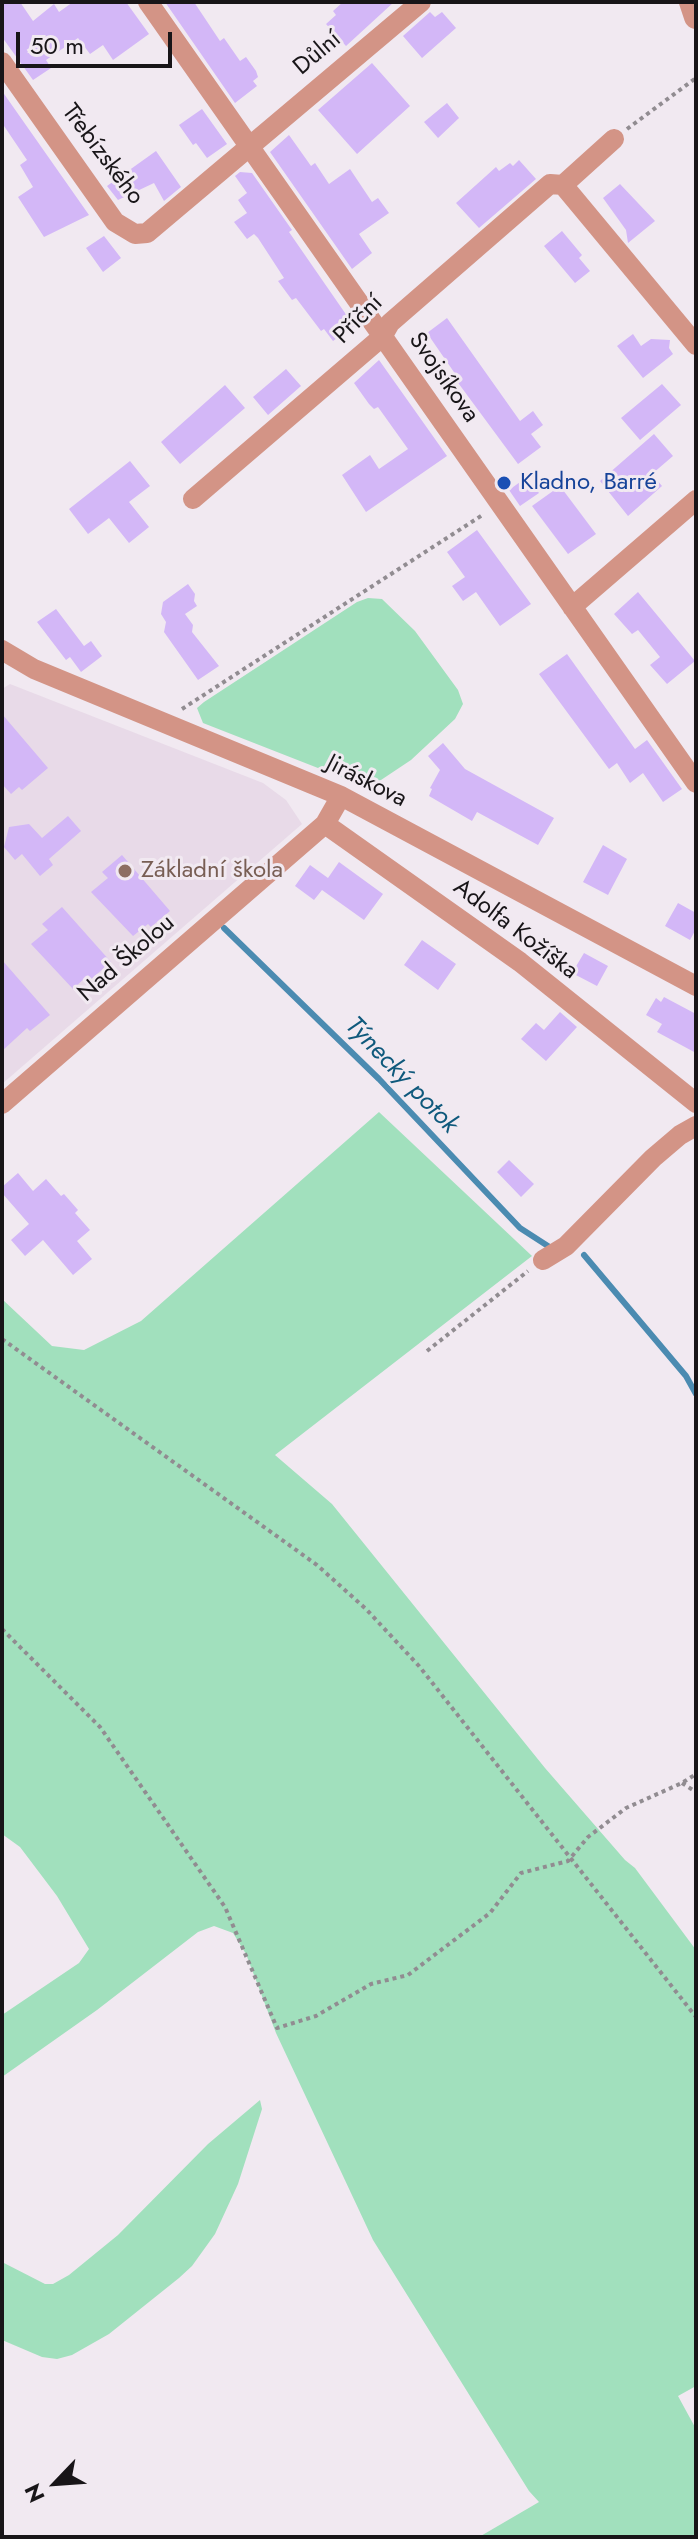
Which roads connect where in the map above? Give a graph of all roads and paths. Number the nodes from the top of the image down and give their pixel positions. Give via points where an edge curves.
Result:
1 (148, 2) edge
2 (421, 2) edge
3 (691, 2) edge
4 (696, 17) edge
5 (2, 62) edge
6 (696, 78) edge
7 (614, 139) joint
8 (249, 146) junction
9 (563, 185) junction
10 (382, 337) junction
11 (696, 345) edge
12 (193, 499) dead end
13 (696, 500) edge
14 (500, 504) junction
15 (572, 607) junction
16 (2, 650) edge
17 (163, 722) junction
18 (696, 783) edge
19 (341, 796) junction
20 (325, 824) junction
21 (696, 986) edge
22 (696, 1103) edge
23 (2, 1104) edge
24 (696, 1126) edge
25 (543, 1260) joint
26 (2, 1339) edge
27 (427, 1351) dead end
28 (2, 1629) edge
29 (696, 1774) edge
30 (682, 1783) junction
31 (696, 1792) edge
32 (570, 1858) junction
33 (696, 2017) edge

1 - 8 street, Svojsíkova
2 - 8 street, Důlní
3 - 4 street
5 - 8 street, Třebízského via 115,222 135,234 157,227
6 - 7 path
7 - 9 street, Příční
8 - 10 street, Svojsíkova
9 - 10 street, Příční via 550,184 390,323
9 - 11 street
10 - 12 street, Příční
10 - 14 street, Svojsíkova
13 - 15 street
14 - 15 street, Svojsíkova
14 - 17 path
15 - 18 street, Svojsíkova
16 - 17 street, Jiráskova via 34,669
17 - 19 street, Jiráskova
19 - 20 street
19 - 21 street, Jiráskova
20 - 22 street, Adolfa Kožíška via 520,962
20 - 23 street, Nad Školou
24 - 25 street via 653,1158 566,1246
25 - 27 path
26 - 32 path via 317,1565 366,1609 419,1666
28 - 32 path via 100,1727 225,1907 277,2028 316,2016 371,1984 408,1975 490,1913 521,1873
29 - 30 path
30 - 31 path
30 - 32 path via 626,1808
32 - 33 path

